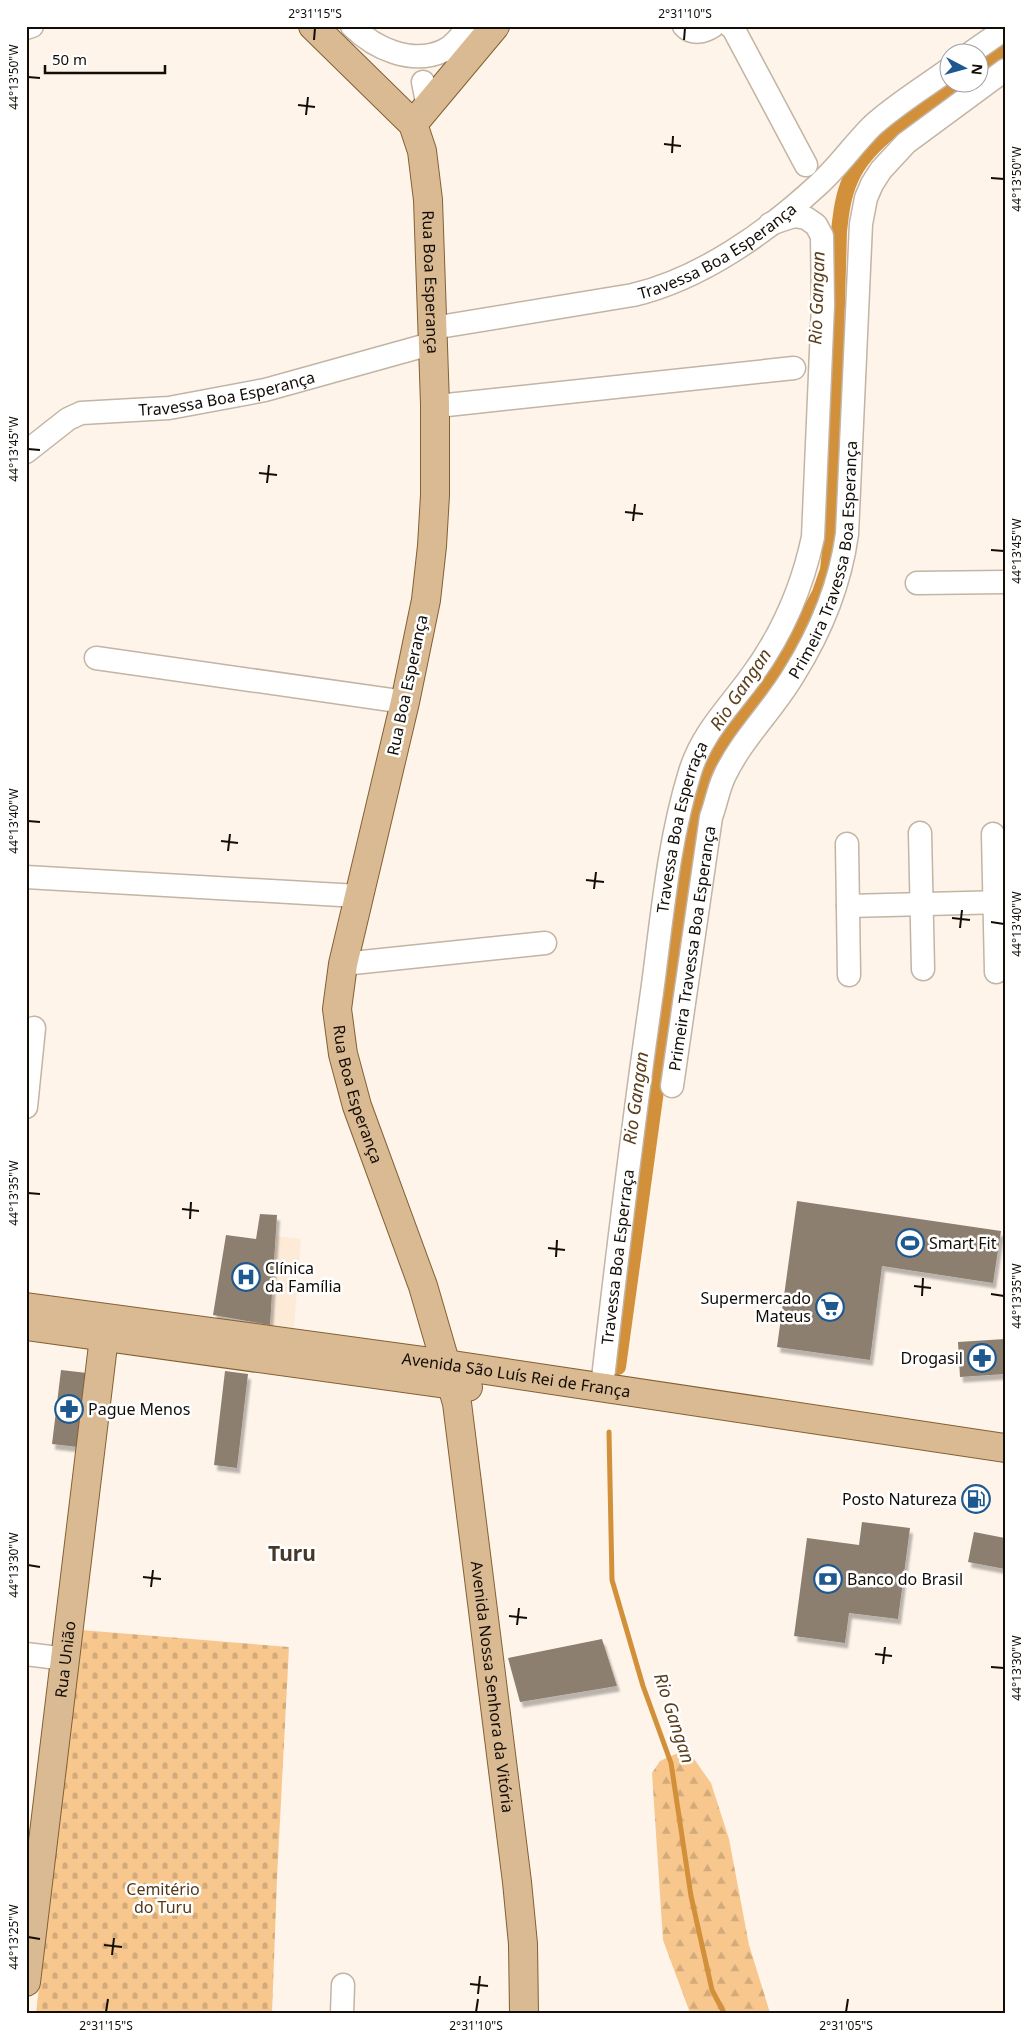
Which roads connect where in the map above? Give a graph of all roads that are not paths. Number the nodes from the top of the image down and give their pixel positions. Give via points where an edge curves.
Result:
1 (32, 26) edge
2 (313, 26) edge
3 (352, 26) edge
4 (468, 26) edge
5 (495, 26) edge
6 (684, 26) edge
7 (713, 26) edge
8 (730, 26) edge
9 (26, 28) edge
10 (1005, 29) edge
11 (986, 42) edge
12 (1005, 70) edge
13 (938, 77) edge
14 (421, 105) junction
15 (806, 165) dead end
16 (770, 224) junction
17 (433, 335) junction
18 (794, 368) dead end
19 (435, 404) junction
20 (26, 452) edge
21 (1005, 582) edge
22 (917, 583) dead end
23 (96, 658) dead end
24 (405, 702) junction
25 (920, 833) dead end
26 (993, 834) dead end
27 (848, 844) dead end
28 (26, 877) edge
29 (358, 896) junction
30 (999, 902) edge
31 (921, 904) junction
32 (848, 906) junction
33 (545, 943) dead end
34 (342, 964) junction
35 (923, 969) dead end
36 (996, 972) dead end
37 (849, 974) dead end
38 (34, 1028) dead end
39 (672, 1086) dead end
40 (26, 1107) edge
41 (26, 1307) edge
42 (26, 1326) edge
43 (104, 1337) junction
44 (449, 1374) junction
45 (602, 1388) junction
46 (1005, 1448) edge
47 (1005, 1464) edge
48 (26, 1654) edge
49 (66, 1659) junction
50 (26, 1982) edge
51 (342, 1985) dead end
52 (342, 2013) edge
53 (524, 2013) edge

1 - 9 street
2 - 14 main road, Rua Boa Esperança
3 - 4 street via 378,46 421,58 444,51 456,43
5 - 14 main road
6 - 7 street via 698,32
8 - 15 street
10 - 11 street
12 - 39 street, Primeira Travessa Boa Esperança via 906,143 881,170 866,198 861,224 843,563 819,627 792,677 724,777 712,817
13 - 16 street, Travessa Boa Esperança via 873,126 819,185
14 - 17 main road, Rua Boa Esperança
16 - 17 street, Travessa Boa Esperança via 710,265 658,289
16 - 45 street, Travessa Boa Esperraça via 794,216 806,218 816,225 822,236 823,305 813,537 807,567 793,603 748,681 710,728 698,750 682,800 673,840 648,1017
17 - 19 main road, Rua Boa Esperança
17 - 20 street, Travessa Boa Esperança via 265,390 169,408 81,414 68,419
18 - 19 street
19 - 24 main road, Rua Boa Esperança via 432,546 426,600
21 - 22 street
23 - 24 street
24 - 29 main road, Rua Boa Esperança
25 - 31 street
26 - 30 street
27 - 32 street
28 - 29 street
29 - 34 main road, Rua Boa Esperança
30 - 31 street
30 - 36 street
31 - 32 street
31 - 35 street
32 - 37 street
33 - 34 street
34 - 44 main road, Rua Boa Esperança via 337,1009 343,1054 357,1106 423,1286
38 - 40 street
41 - 44 main road, Avenida São Luís Rei de França
42 - 43 main road, Avenida São Luís Rei de França
43 - 44 main road, Avenida São Luís Rei de França
43 - 49 main road, Rua União
44 - 45 main road, Avenida São Luís Rei de França
44 - 47 main road, Avenida São Luís Rei de França
44 - 53 main road, Avenida Nossa Senhora da Vitória via 457,1402 517,1882 523,1944
45 - 46 main road, Avenida São Luís Rei de França
48 - 49 street
49 - 50 main road, Rua União
51 - 52 street

